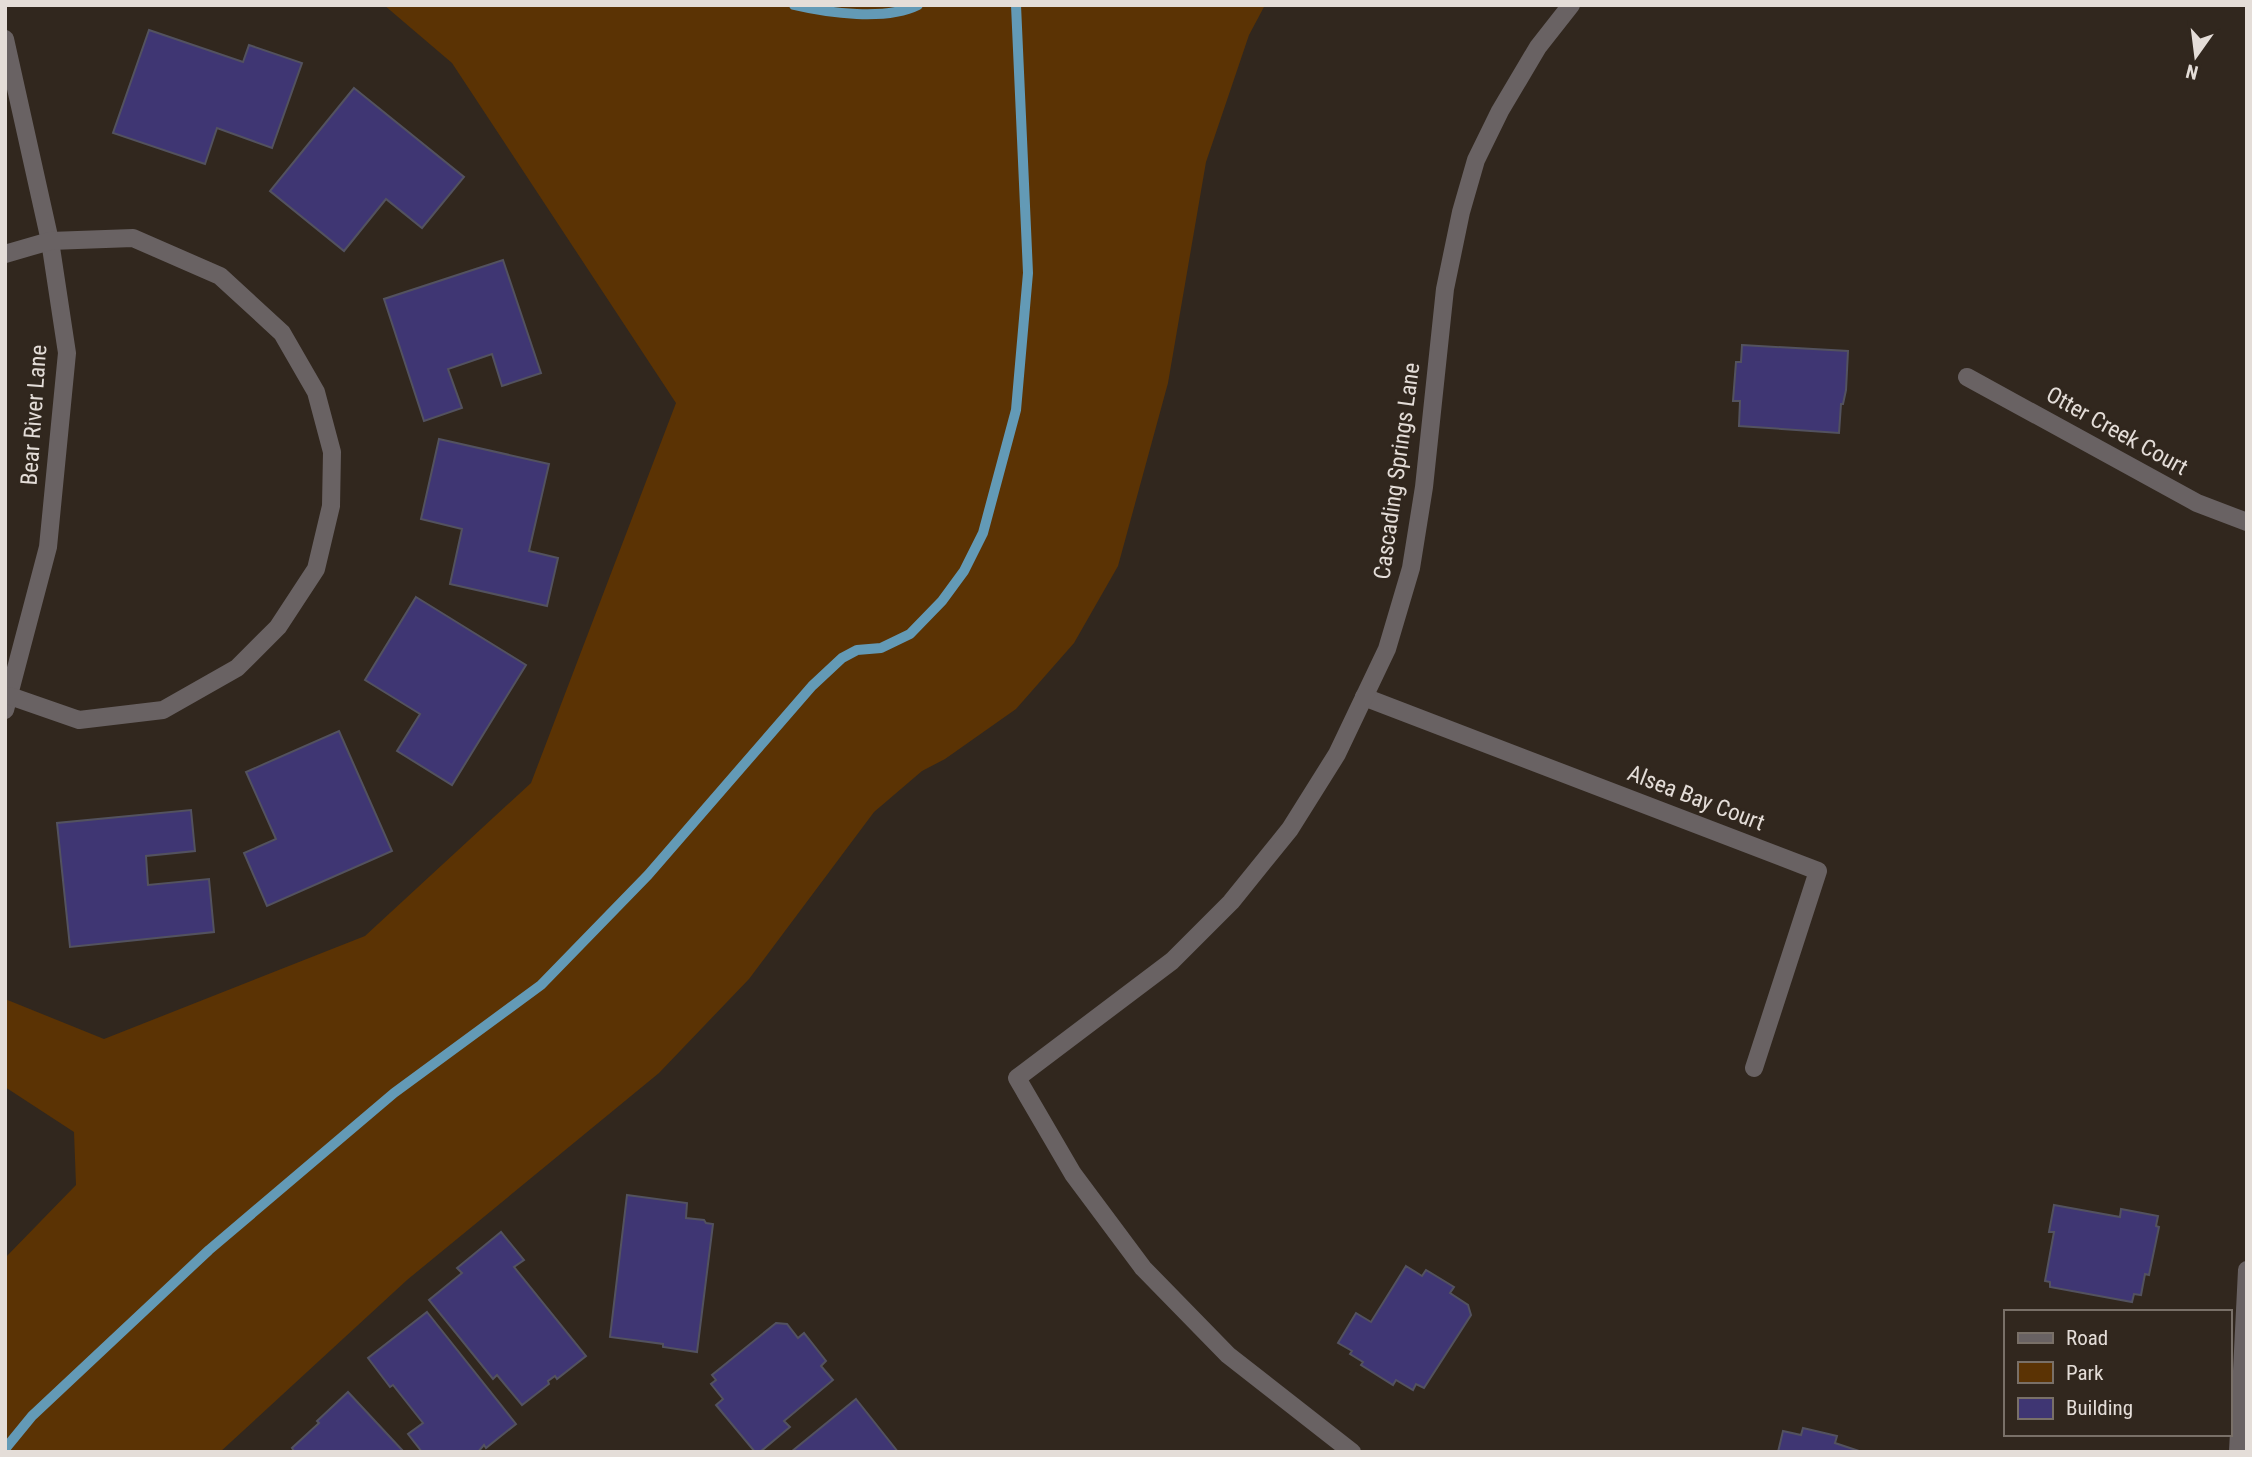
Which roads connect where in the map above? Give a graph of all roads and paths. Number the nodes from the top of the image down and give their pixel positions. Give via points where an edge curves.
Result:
1 (1571, 5) edge
2 (5, 39) edge
3 (50, 242) junction
4 (5, 254) edge
5 (1967, 377) dead end
6 (2247, 522) edge
7 (1364, 697) junction
8 (8, 703) edge
9 (1754, 1068) dead end
10 (2247, 1270) edge
11 (1352, 1452) edge
12 (2238, 1452) edge

1 - 7 street, Cascading Springs Lane via 1538,47 1476,160 1446,289 1411,568 1387,649
2 - 3 street, Bear River Lane
3 - 4 street
3 - 8 street, Bear River Lane via 67,354 48,547
3 - 8 street via 133,238 220,276 282,333 316,392 332,452 331,506 316,569 278,627 237,668 163,710 79,720
5 - 6 street, Otter Creek Court via 2197,503
7 - 9 street, Alsea Bay Court via 1818,871
7 - 11 street, Cascading Springs Lane via 1337,754 1290,829 1231,902 1172,961 1017,1078 1073,1174 1143,1269 1228,1355
10 - 12 street

